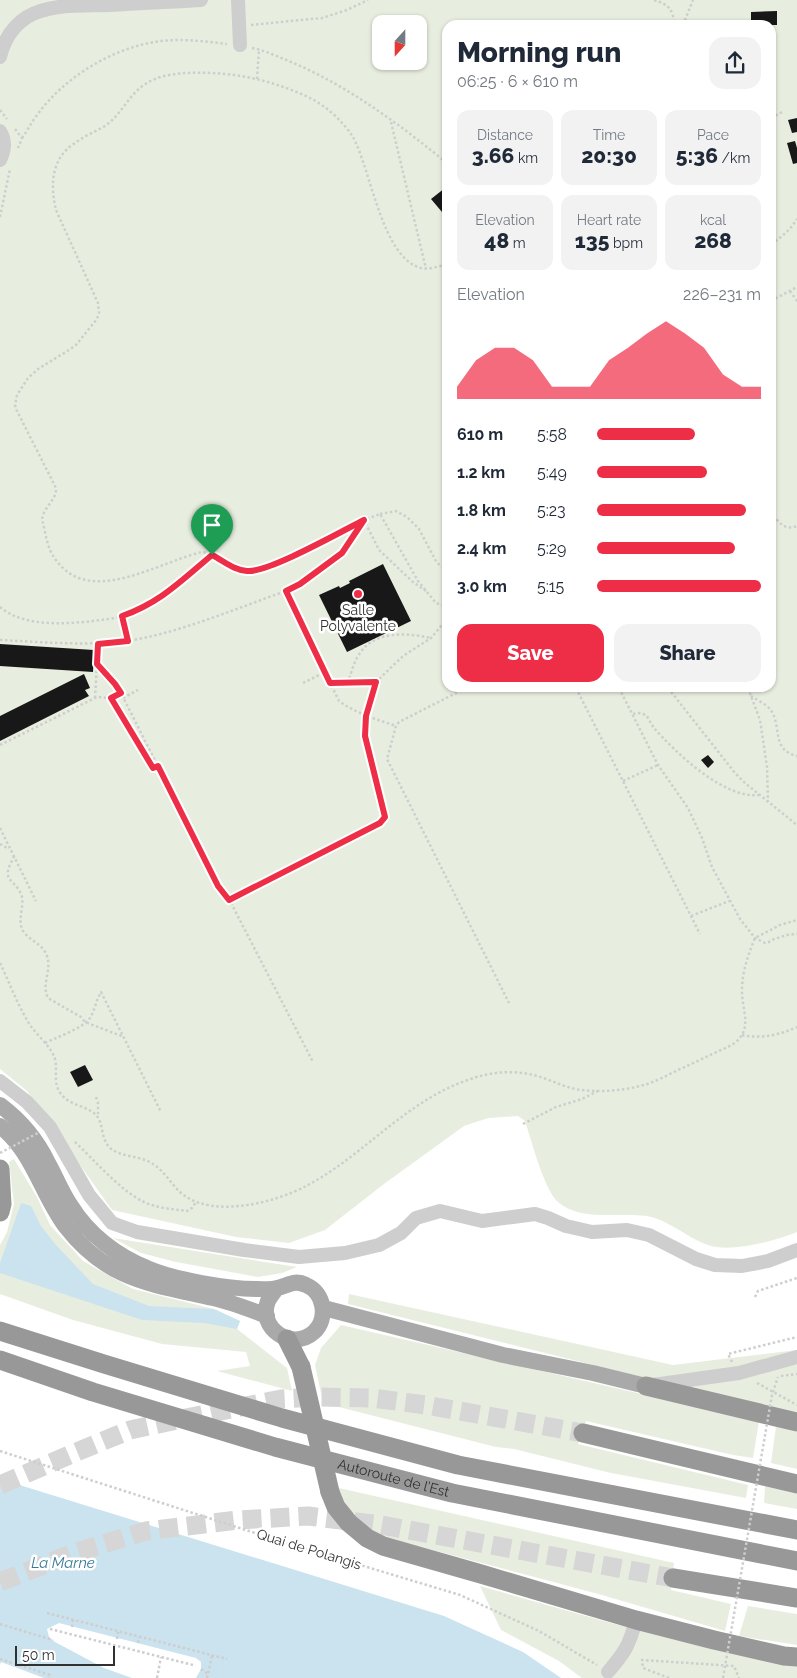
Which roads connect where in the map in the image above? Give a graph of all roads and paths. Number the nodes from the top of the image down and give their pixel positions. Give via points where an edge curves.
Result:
1 (201, 0) edge
2 (238, 0) edge
3 (368, 0) edge
4 (654, 0) edge
5 (693, 0) edge
6 (674, 20) edge
7 (685, 20) edge
8 (239, 26) junction
9 (240, 45) junction
10 (259, 49) junction
11 (0, 57) edge
12 (257, 79) junction
13 (784, 111) dead end
14 (776, 115) edge
15 (391, 120) junction
16 (0, 131) edge
17 (22, 138) dead end
18 (442, 159) edge
19 (0, 160) edge
20 (797, 219) edge
21 (776, 240) edge
22 (442, 265) edge
23 (426, 269) junction
24 (797, 287) edge
25 (790, 291) junction
26 (776, 298) edge
27 (797, 301) edge
28 (380, 514) junction
29 (776, 518) edge
30 (364, 520) junction
31 (797, 526) edge
32 (212, 555) junction
33 (442, 567) edge
34 (286, 591) junction
35 (426, 591) junction
36 (442, 605) edge
37 (0, 607) edge
38 (122, 616) junction
39 (442, 626) edge
40 (431, 638) junction
41 (0, 640) edge
42 (128, 641) junction
43 (98, 644) junction
44 (97, 664) junction
45 (325, 672) junction
46 (348, 682) junction
47 (376, 682) junction
48 (303, 683) dead end
49 (330, 683) junction
50 (138, 690) dead end
51 (458, 692) edge
52 (578, 692) edge
53 (620, 692) edge
54 (671, 692) edge
55 (750, 692) edge
56 (121, 693) junction
57 (751, 696) junction
58 (94, 698) junction
59 (111, 698) junction
60 (123, 698) junction
61 (633, 714) junction
62 (366, 716) junction
63 (396, 726) junction
64 (0, 745) edge
65 (797, 756) edge
66 (658, 765) junction
67 (158, 766) junction
68 (624, 781) junction
69 (760, 794) junction
70 (768, 802) junction
71 (796, 824) edge
72 (0, 828) edge
73 (0, 844) edge
74 (11, 850) junction
75 (14, 856) junction
76 (229, 900) junction
77 (729, 900) junction
78 (36, 901) dead end
79 (691, 916) junction
80 (797, 920) edge
81 (700, 934) dead end
82 (797, 934) edge
83 (755, 938) junction
84 (0, 963) edge
85 (509, 1003) dead end
86 (85, 1022) junction
87 (797, 1027) edge
88 (742, 1035) junction
89 (124, 1037) junction
90 (44, 1042) junction
91 (313, 1062) dead end
92 (0, 1081) edge
93 (599, 1091) junction
94 (96, 1097) dead end
95 (0, 1105) edge
96 (161, 1112) dead end
97 (98, 1117) junction
98 (523, 1124) dead end
99 (0, 1126) edge
100 (44, 1130) junction
101 (72, 1138) dead end
102 (0, 1153) edge
103 (0, 1169) edge
104 (196, 1202) junction
105 (0, 1212) edge
106 (797, 1250) edge
107 (797, 1278) edge
108 (277, 1288) junction
109 (755, 1297) dead end
110 (324, 1308) junction
111 (266, 1316) junction
112 (0, 1331) edge
113 (797, 1337) edge
114 (287, 1339) junction
115 (797, 1357) edge
116 (0, 1360) edge
117 (739, 1373) junction
118 (797, 1374) edge
119 (646, 1386) junction
120 (797, 1405) edge
121 (797, 1422) edge
122 (583, 1433) tunnel mouth
123 (0, 1451) edge
124 (797, 1484) edge
125 (797, 1530) edge
126 (797, 1561) edge
127 (673, 1578) tunnel mouth
128 (797, 1598) edge
129 (47, 1614) dead end
130 (73, 1620) junction
131 (636, 1620) junction
132 (0, 1624) edge
133 (72, 1627) dead end
134 (50, 1629) dead end
135 (118, 1632) junction
136 (139, 1637) junction
137 (117, 1639) dead end
138 (53, 1640) dead end
139 (138, 1643) dead end
140 (212, 1656) junction
141 (161, 1657) junction
142 (797, 1657) edge
143 (0, 1659) edge
144 (227, 1660) dead end
145 (194, 1665) dead end
146 (201, 1669) dead end
147 (608, 1672) joint
148 (207, 1676) edge
149 (49, 1678) edge
150 (157, 1678) edge
151 (668, 1678) edge
152 (723, 1678) edge
153 (739, 1678) edge

1 - 11 street via 42,10 16,26 8,35
2 - 8 street
3 - 8 path via 322,18
4 - 6 path via 666,4
5 - 7 path
8 - 9 street
9 - 10 path
9 - 17 path via 202,40 156,42 106,58 51,99
10 - 12 path
10 - 15 path via 323,77
12 - 23 path via 318,102 343,125 360,154 382,218 395,243 408,261
12 - 32 path via 221,72 174,74 150,81 111,121 74,143 60,157 52,183 56,210 98,303 99,313 76,345 33,373 15,400 16,410 56,488 56,495 42,520 50,550 66,571 82,580 107,581 197,553
13 - 14 path
15 - 18 path
15 - 23 path
16 - 19 street via 4,151
20 - 21 path via 791,229
22 - 23 path
24 - 25 path
25 - 26 path
25 - 27 path
28 - 30 path
28 - 33 path via 396,512 407,517 419,528 436,563
28 - 35 path
29 - 31 path via 787,528
30 - 32 path via 257,571 234,568
30 - 34 path via 338,557
30 - 35 path via 379,550
32 - 38 path via 160,598
34 - 42 path via 188,625
34 - 45 path
35 - 36 path
37 - 38 path via 14,615 44,623
38 - 42 path
39 - 40 path
40 - 46 path via 390,635 378,639 361,651
40 - 47 path via 403,656
41 - 43 path
42 - 43 path
43 - 44 path
44 - 56 path
44 - 58 path
45 - 48 path
45 - 49 path
46 - 47 path
46 - 49 path
47 - 62 path
49 - 62 path via 339,701
50 - 60 path
51 - 63 path
52 - 68 path
53 - 61 path
54 - 69 path via 724,760
55 - 57 path
56 - 59 path
56 - 60 path
57 - 65 path via 771,711 782,748
57 - 70 path via 760,720
58 - 59 path
58 - 64 path
59 - 67 path via 153,768
60 - 67 path
61 - 66 path
61 - 69 path via 646,715 662,736 702,774 736,790
62 - 63 path
62 - 76 path via 369,759 384,819
63 - 85 path via 387,759
66 - 68 path
66 - 77 path via 688,808
67 - 76 path via 218,886
68 - 79 path
69 - 70 path
70 - 71 path
72 - 74 path
73 - 74 path
74 - 75 path
75 - 78 path
75 - 86 path via 8,876 21,896 23,930 42,947 48,958 46,994
76 - 91 path
77 - 79 path
77 - 83 path
79 - 81 path
80 - 83 path via 780,924
82 - 83 path via 767,943
83 - 88 path via 745,962 742,991 746,1026
84 - 90 path via 24,1014
86 - 89 path
86 - 89 path via 90,1018 101,992
86 - 90 path
87 - 88 path via 773,1035
88 - 93 path via 732,1045 641,1086
89 - 96 path
90 - 97 path via 55,1059 55,1079 60,1093
92 - 100 street via 27,1102
93 - 98 path
93 - 104 path via 580,1090 537,1076 509,1072 482,1076 449,1088 413,1108 324,1176 293,1193 239,1206
94 - 97 path
95 - 108 main road via 19,1121 41,1150 76,1214 124,1257 176,1277 242,1289
97 - 104 path via 104,1140 111,1148 154,1164 182,1194
99 - 111 main road via 28,1157 67,1228 98,1258 139,1281 225,1301
100 - 102 path, bridge
100 - 106 street via 112,1223 137,1232 244,1250 299,1257 345,1253 379,1245 401,1233 416,1218 440,1210 482,1221 535,1214 592,1232 627,1230 649,1235 715,1265 742,1266
101 - 104 path via 126,1190 141,1200 187,1211
103 - 105 highway
107 - 109 path via 758,1292
108 - 110 main road via 291,1282 306,1285 318,1294
108 - 111 main road via 268,1301
110 - 114 main road via 322,1322 313,1333 301,1339
110 - 119 main road via 494,1353
111 - 114 main road via 274,1330
112 - 125 highway, Autoroute de l’Est via 282,1418 458,1465
113 - 117 path via 728,1354
114 - 131 highway, bridge via 301,1367 330,1492 336,1507 357,1532 374,1542
115 - 117 street
116 - 126 highway, Autoroute de l’Est via 93,1392 276,1447 452,1493
117 - 119 street
117 - 120 path
118 - 152 path, bridge via 778,1377 772,1395
119 - 121 highway
122 - 124 highway
123 - 147 path, Quai de Polangis via 460,1596 539,1631
127 - 128 highway
129 - 130 path
130 - 133 path
130 - 135 path
131 - 142 highway
131 - 147 street via 625,1652
132 - 138 path
134 - 141 path
135 - 136 path
135 - 137 path
136 - 139 path
136 - 140 path
140 - 144 path
140 - 148 path
141 - 145 path
141 - 150 path
143 - 149 path via 50,1675
146 - 148 path
151 - 153 path via 643,1668 642,1660 734,1666

